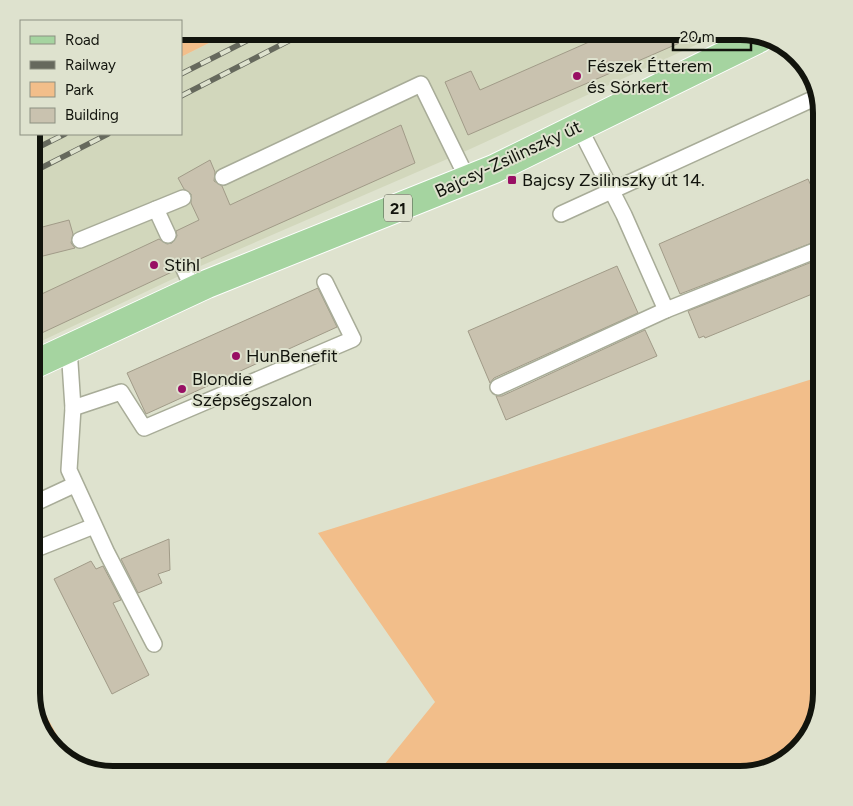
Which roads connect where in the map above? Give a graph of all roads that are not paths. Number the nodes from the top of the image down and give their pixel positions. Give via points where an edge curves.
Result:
1 (742, 40) edge
2 (725, 42) edge
3 (812, 98) edge
4 (579, 127) junction
5 (223, 177) dead end
6 (468, 180) junction
7 (611, 189) junction
8 (183, 198) dead end
9 (156, 208) junction
10 (561, 214) dead end
11 (168, 235) dead end
12 (80, 240) dead end
13 (813, 252) edge
14 (325, 282) dead end
15 (666, 310) junction
16 (69, 348) junction
17 (40, 362) edge
18 (498, 387) dead end
19 (73, 408) junction
20 (74, 485) junction
21 (40, 501) edge
22 (94, 526) junction
23 (40, 547) edge
24 (154, 644) dead end

1 - 2 main road, Bajcsy-Zsilinszky út / 21
2 - 4 main road, Bajcsy-Zsilinszky út / 21
3 - 7 lane
4 - 6 main road, Bajcsy-Zsilinszky út / 21
4 - 7 lane
5 - 6 lane via 421,84
6 - 16 main road, Bajcsy-Zsilinszky út / 21 via 188,279
7 - 10 lane
7 - 15 lane
8 - 9 lane
9 - 11 lane
9 - 12 lane
13 - 15 lane
14 - 19 lane via 353,339 144,428 121,392
15 - 18 lane
16 - 17 main road, Bajcsy-Zsilinszky út / 21
16 - 19 lane
19 - 20 lane via 69,470
20 - 21 lane
20 - 22 lane
22 - 23 lane
22 - 24 lane

